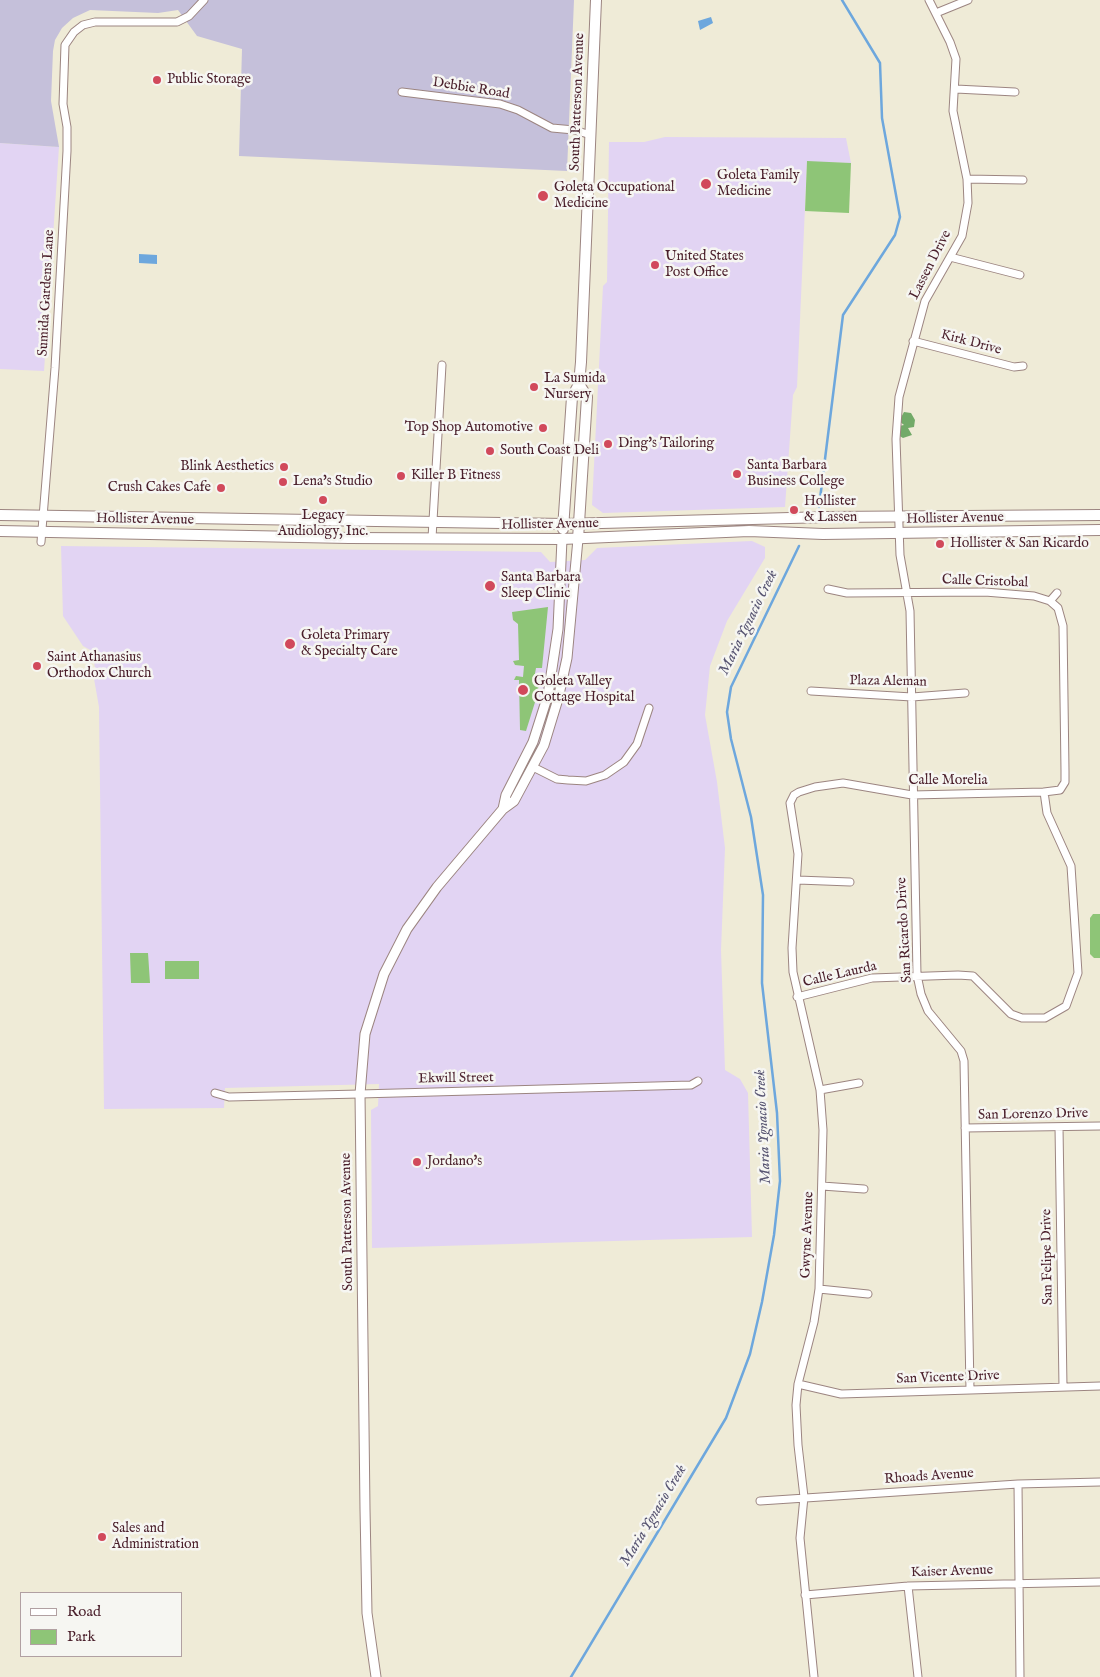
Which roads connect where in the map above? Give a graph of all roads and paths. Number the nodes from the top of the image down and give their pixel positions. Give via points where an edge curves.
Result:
1 (204, 0) edge
2 (596, 0) edge
3 (929, 0) edge
4 (968, 0) edge
5 (936, 13) junction
6 (956, 89) junction
7 (402, 92) dead end
8 (1015, 92) dead end
9 (590, 135) junction
10 (967, 179) junction
11 (1023, 180) dead end
12 (950, 257) junction
13 (1020, 275) dead end
14 (913, 341) junction
15 (442, 365) dead end
16 (1023, 366) dead end
17 (579, 384) junction
18 (0, 515) edge
19 (1100, 515) edge
20 (44, 516) junction
21 (898, 516) junction
22 (432, 523) junction
23 (564, 524) junction
24 (579, 524) junction
25 (1100, 530) edge
26 (0, 531) edge
27 (899, 533) junction
28 (42, 536) junction
29 (432, 538) junction
30 (562, 539) junction
31 (578, 539) junction
32 (828, 589) dead end
33 (906, 593) junction
34 (1057, 593) dead end
35 (1050, 601) junction
36 (811, 691) dead end
37 (964, 692) dead end
38 (912, 697) junction
39 (649, 708) dead end
40 (533, 767) junction
41 (1044, 792) junction
42 (794, 795) joint
43 (912, 795) junction
44 (503, 809) junction
45 (798, 880) junction
46 (850, 882) dead end
47 (917, 975) junction
48 (797, 998) junction
49 (698, 1081) dead end
50 (859, 1083) dead end
51 (820, 1090) junction
52 (215, 1093) dead end
53 (360, 1094) junction
54 (1059, 1126) junction
55 (1100, 1126) edge
56 (966, 1128) junction
57 (822, 1186) junction
58 (864, 1188) dead end
59 (819, 1289) junction
60 (868, 1294) dead end
61 (798, 1384) junction
62 (1100, 1386) edge
63 (1063, 1387) junction
64 (970, 1390) junction
65 (1100, 1482) edge
66 (1018, 1484) junction
67 (804, 1497) junction
68 (760, 1501) dead end
69 (1100, 1582) edge
70 (1019, 1583) junction
71 (908, 1586) junction
72 (806, 1595) junction
73 (376, 1677) edge
74 (814, 1677) edge
75 (918, 1677) edge
76 (1020, 1677) edge

1 - 20 street, Sumida Gardens Lane via 189,16 177,22 95,22 83,25 65,45 63,104 67,160
2 - 9 main road, South Patterson Avenue
3 - 5 street, Lassen Drive
4 - 5 street
5 - 6 street, Lassen Drive via 956,60
6 - 8 street
6 - 10 street, Lassen Drive via 953,112
7 - 9 street, Debbie Road via 500,104 552,128
9 - 17 main road, South Patterson Avenue
10 - 11 street
10 - 12 street, Lassen Drive via 962,236
12 - 13 street
12 - 14 street, Lassen Drive via 925,301
14 - 16 street, Kirk Drive via 1014,367
14 - 21 street, Lassen Drive via 896,422
15 - 22 street
17 - 23 main road, South Patterson Avenue via 572,396
17 - 24 main road, South Patterson Avenue via 587,397
18 - 20 main road, Hollister Avenue
19 - 21 main road, Hollister Avenue
20 - 22 main road, Hollister Avenue
20 - 28 street, Sumida Gardens Lane
21 - 24 main road, Hollister Avenue
21 - 27 street, San Ricardo Drive
22 - 23 main road, Hollister Avenue
22 - 29 street
23 - 24 main road, Hollister Avenue
23 - 30 main road, South Patterson Avenue
24 - 31 main road, South Patterson Avenue
25 - 27 main road, Hollister Avenue
26 - 28 main road, Hollister Avenue
27 - 31 main road, Hollister Avenue via 749,531
27 - 33 street, San Ricardo Drive
28 - 29 main road, Hollister Avenue
29 - 30 main road, Hollister Avenue
30 - 31 main road, Hollister Avenue
30 - 44 street, South Patterson Avenue via 558,629 548,695 533,742 506,795
31 - 40 street, South Patterson Avenue via 567,658 550,725
32 - 33 street, Calle Cristobal via 848,593
33 - 35 street, Calle Cristobal via 985,592 1034,596
33 - 38 street, San Ricardo Drive via 910,611
34 - 35 street
35 - 41 street via 1058,608 1063,626 1066,771 1060,790
36 - 38 street, Plaza Aleman
37 - 38 street, Plaza Aleman
38 - 43 street, San Ricardo Drive
39 - 40 street via 637,744 624,762 605,774 586,780 557,779
40 - 44 street, South Patterson Avenue via 514,801
41 - 43 street, Calle Morelia
41 - 47 street, Calle Laurda via 1047,813 1071,866 1078,974 1066,1006 1045,1018 1022,1018 1011,1014 973,976
42 - 43 street, Calle Morelia via 815,787 843,784
42 - 45 street, Gwyne Avenue via 790,807 798,854
43 - 47 street, San Ricardo Drive
44 - 53 street, South Patterson Avenue via 423,905 394,952 368,1021
45 - 46 street
45 - 48 street, Gwyne Avenue via 792,948
47 - 48 street, Calle Laurda via 872,978
47 - 56 street, San Ricardo Drive via 928,1011 961,1051
48 - 51 street, Gwyne Avenue
49 - 53 street, Ekwill Street via 690,1085
50 - 51 street
51 - 57 street, Gwyne Avenue
52 - 53 street, Ekwill Street via 229,1097
53 - 73 street, South Patterson Avenue via 367,1613
54 - 55 street, San Lorenzo Drive
54 - 56 street, San Lorenzo Drive
54 - 63 street, San Felipe Drive
56 - 64 street, San Ricardo Drive
57 - 58 street
57 - 59 street, Gwyne Avenue
59 - 60 street
59 - 61 street, Gwyne Avenue
61 - 64 street, San Vicente Drive via 841,1394
61 - 67 street, Gwyne Avenue via 797,1439
62 - 63 street, San Vicente Drive
63 - 64 street, San Vicente Drive
65 - 66 street, Rhoads Avenue
66 - 67 street, Rhoads Avenue
66 - 70 street
67 - 68 street, Rhoads Avenue
67 - 72 street, Gwyne Avenue via 800,1538
69 - 70 street, Kaiser Avenue
70 - 71 street, Kaiser Avenue
70 - 76 street
71 - 72 street, Kaiser Avenue
71 - 75 street
72 - 74 street, Gwyne Avenue

